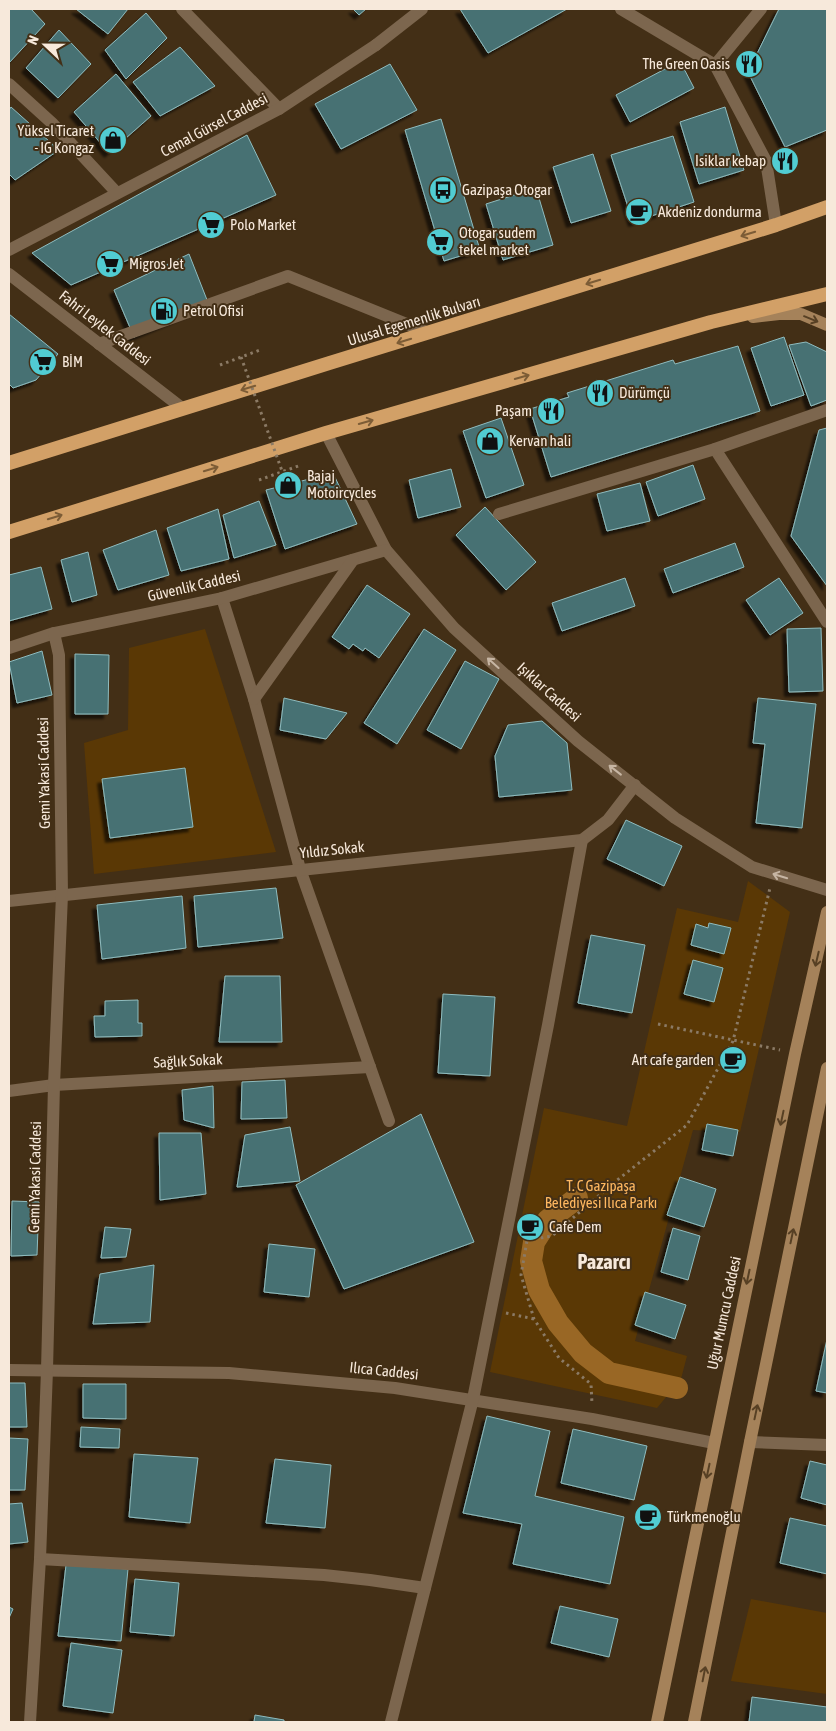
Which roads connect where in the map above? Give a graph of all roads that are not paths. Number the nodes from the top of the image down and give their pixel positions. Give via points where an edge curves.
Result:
1 (182, 9) edge
2 (422, 9) edge
3 (622, 9) edge
4 (761, 9) edge
5 (715, 65) junction
6 (9, 84) edge
7 (279, 109) junction
8 (117, 193) junction
9 (827, 208) edge
10 (776, 225) junction
11 (9, 250) edge
12 (9, 274) edge
13 (827, 294) edge
14 (711, 322) junction
15 (827, 325) edge
16 (429, 333) junction
17 (99, 344) junction
18 (182, 408) junction
19 (827, 410) edge
20 (326, 433) junction
21 (715, 449) junction
22 (9, 463) edge
23 (499, 514) dead end
24 (9, 532) edge
25 (386, 550) junction
26 (353, 560) junction
27 (222, 598) junction
28 (827, 622) edge
29 (54, 633) junction
30 (9, 648) edge
31 (254, 700) junction
32 (635, 785) junction
33 (582, 840) junction
34 (300, 869) junction
35 (827, 890) edge
36 (62, 895) junction
37 (9, 901) edge
38 (827, 912) edge
39 (370, 1067) junction
40 (827, 1068) edge
41 (54, 1085) junction
42 (9, 1091) edge
43 (389, 1121) dead end
44 (9, 1370) edge
45 (47, 1370) junction
46 (473, 1399) junction
47 (750, 1442) junction
48 (714, 1443) junction
49 (827, 1445) edge
50 (40, 1559) junction
51 (425, 1588) junction
52 (30, 1722) edge
53 (391, 1722) edge
54 (657, 1722) edge
55 (694, 1722) edge

1 - 7 street
2 - 7 street, Cemal Gürsel Caddesi via 376,45
3 - 5 street
4 - 5 street
5 - 10 street via 766,161
6 - 8 street via 53,124
7 - 8 street, Cemal Gürsel Caddesi
8 - 11 street, Cemal Gürsel Caddesi
9 - 10 highway, Ulusal Egemenlik Bulvarı
10 -> 16 highway, Ulusal Egemenlik Bulvarı
12 - 17 street, Fahri Leylek Caddesi
13 - 14 highway
14 -> 15 main road via 801,314
20 -> 14 highway
16 - 17 street via 288,276
16 -> 18 highway, Ulusal Egemenlik Bulvarı
17 - 18 street, Fahri Leylek Caddesi
18 - 22 highway, Ulusal Egemenlik Bulvarı
19 - 21 street
24 -> 20 highway
20 - 25 street, Işıklar Caddesi
21 - 23 street
21 - 28 street
25 - 26 street, Güvenlik Caddesi
32 -> 25 street, Işıklar Caddesi via 578,741 454,628
26 - 27 street, Güvenlik Caddesi
26 - 31 street
27 - 29 street, Güvenlik Caddesi
27 - 31 street
29 - 30 street, Güvenlik Caddesi
29 - 36 street, Gemi Yakasi Caddesi via 59,655
31 - 34 street
32 - 33 street via 608,820
35 -> 32 street, Işıklar Caddesi via 752,867 676,818
33 - 34 street, Yıldız Sokak
33 - 46 street
34 - 36 street, Yıldız Sokak
34 - 39 street
36 - 37 street, Yıldız Sokak
36 - 41 street, Gemi Yakasi Caddesi
38 -> 48 main road, Uğur Mumcu Caddesi
39 - 41 street, Sağlık Sokak
39 - 43 street
47 -> 40 main road
41 - 42 street, Sağlık Sokak
41 - 45 street, Gemi Yakasi Caddesi
44 - 45 street, Ilıca Caddesi
45 - 46 street, Ilıca Caddesi via 229,1373 395,1388
45 - 50 street, Gemi Yakasi Caddesi
46 - 48 street, Ilıca Caddesi
46 - 51 street
47 - 49 street
55 -> 47 main road
48 -> 54 main road, Uğur Mumcu Caddesi
50 - 51 street via 324,1576
50 - 52 street, Gemi Yakasi Caddesi
51 - 53 street

